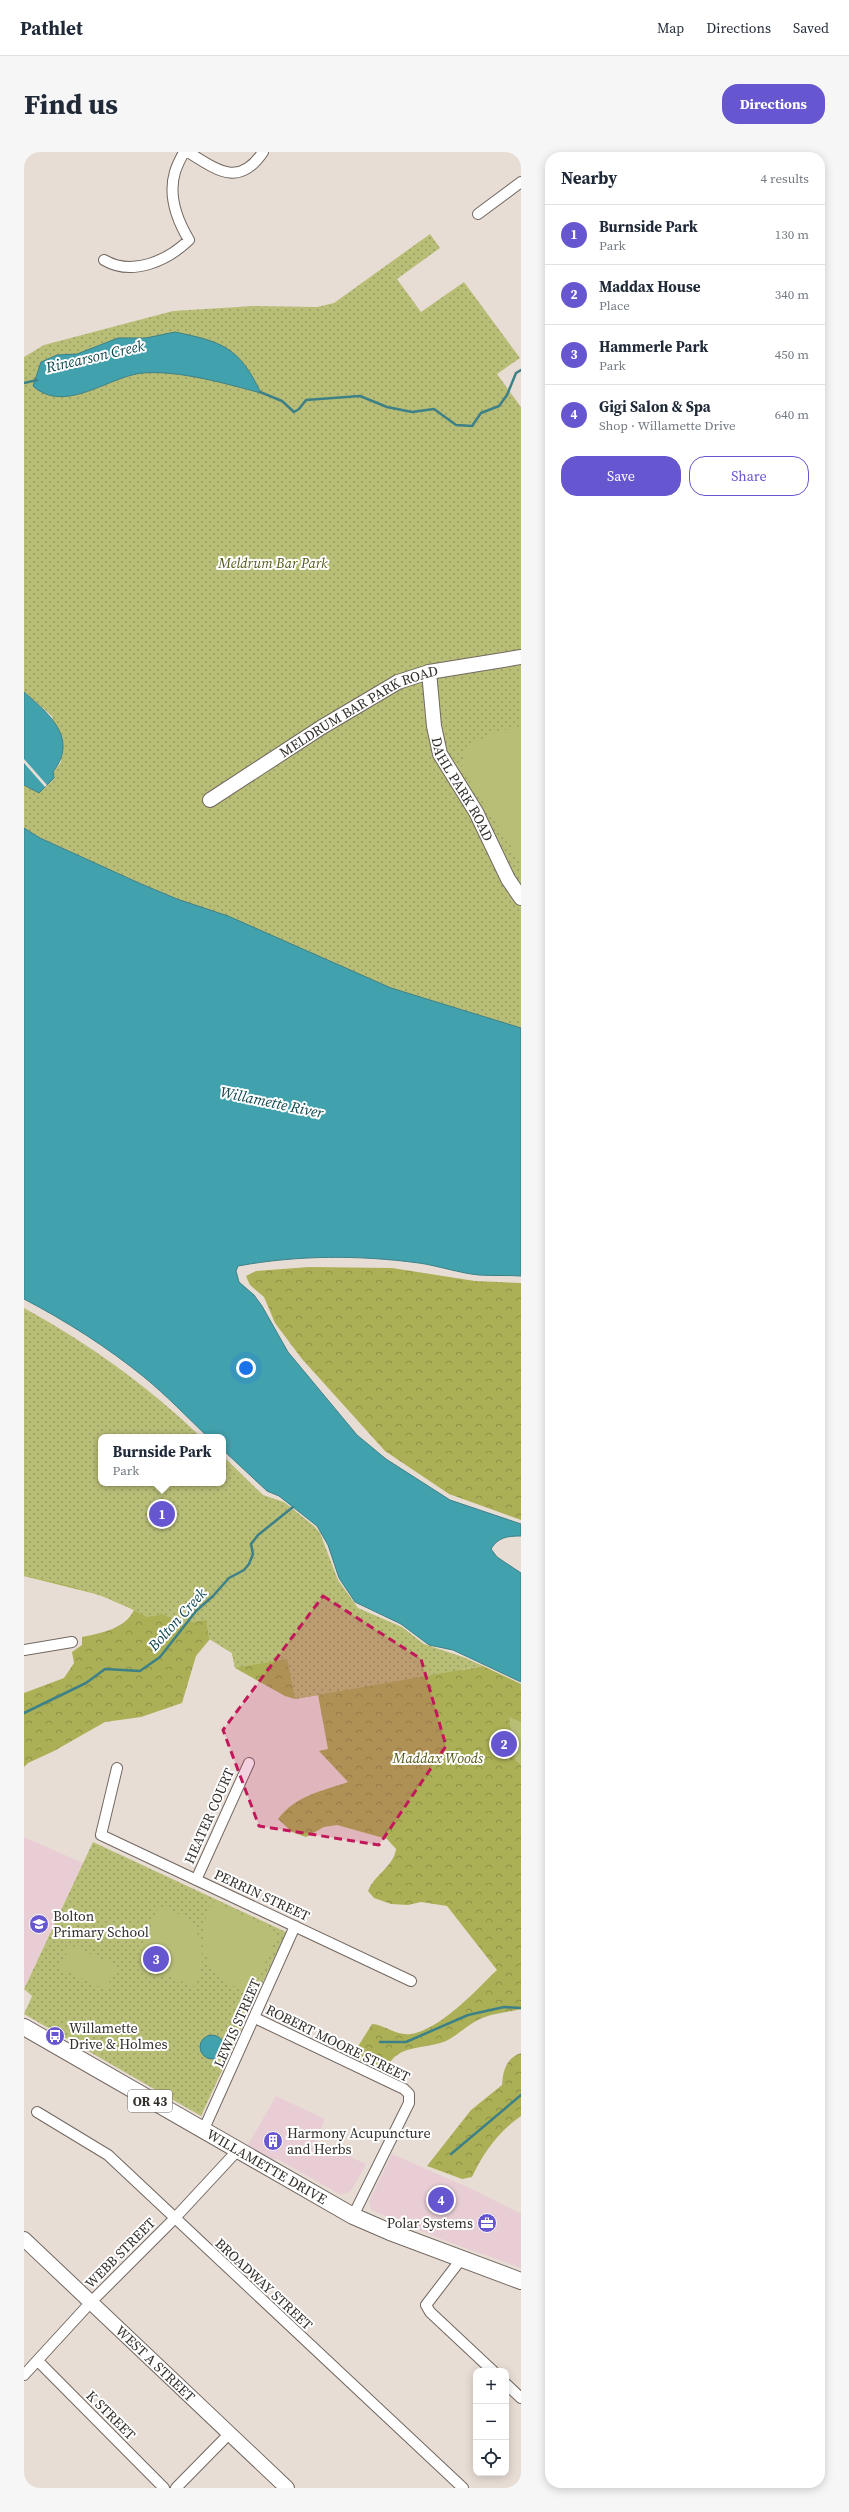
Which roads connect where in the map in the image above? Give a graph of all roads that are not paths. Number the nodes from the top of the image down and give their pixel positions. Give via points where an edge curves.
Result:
1 (184, 152) edge
2 (188, 152) edge
3 (263, 152) edge
4 (521, 182) edge
5 (478, 214) dead end
6 (104, 260) dead end
7 (521, 657) edge
8 (429, 672) junction
9 (210, 800) dead end
10 (521, 898) edge
11 (72, 1642) dead end
12 (24, 1650) edge
13 (249, 1763) dead end
14 (117, 1768) dead end
15 (196, 1880) junction
16 (295, 1926) junction
17 (411, 1981) dead end
18 (255, 2018) junction
19 (24, 2027) edge
20 (37, 2112) dead end
21 (203, 2131) junction
22 (237, 2151) junction
23 (353, 2216) junction
24 (174, 2219) junction
25 (24, 2239) edge
26 (462, 2258) junction
27 (521, 2281) edge
28 (91, 2302) junction
29 (38, 2361) junction
30 (490, 2368) edge
31 (24, 2375) edge
32 (509, 2387) edge
33 (521, 2398) edge
34 (230, 2433) junction
35 (164, 2488) edge
36 (176, 2488) edge
37 (287, 2488) edge
38 (463, 2488) edge

1 - 6 street via 175,170 172,189 177,215 189,240 166,258 151,263 121,266 112,265
2 - 3 street via 227,173 249,169
4 - 5 street
7 - 8 street, MELDRUM BAR PARK ROAD
8 - 9 street, MELDRUM BAR PARK ROAD via 410,677 382,690
8 - 10 street, DAHL PARK ROAD via 434,726 440,754 476,812 508,879
11 - 12 street
13 - 15 street, HEATER COURT
14 - 15 street, PERRIN STREET via 101,1835
15 - 16 street, PERRIN STREET
16 - 17 street, PERRIN STREET
16 - 18 street, LEWIS STREET
18 - 21 street, LEWIS STREET
18 - 23 street, ROBERT MOORE STREET via 404,2089 409,2094 408,2103
19 - 21 main road, WILLAMETTE DRIVE / OR 43
20 - 24 street, BROADWAY STREET via 108,2155
21 - 22 main road, WILLAMETTE DRIVE / OR 43
22 - 23 main road, WILLAMETTE DRIVE / OR 43
22 - 24 street, WEBB STREET
23 - 26 main road, WILLAMETTE DRIVE / OR 43
24 - 28 street, WEBB STREET
24 - 38 street, BROADWAY STREET
25 - 28 street, WEST A STREET
26 - 27 main road, WILLAMETTE DRIVE / OR 43
26 - 30 street via 426,2305 430,2312
28 - 29 street, WEBB STREET
28 - 34 street, WEST A STREET
29 - 31 street, WEBB STREET
29 - 35 street, K STREET
32 - 33 street
34 - 36 street
34 - 37 street, WEST A STREET

